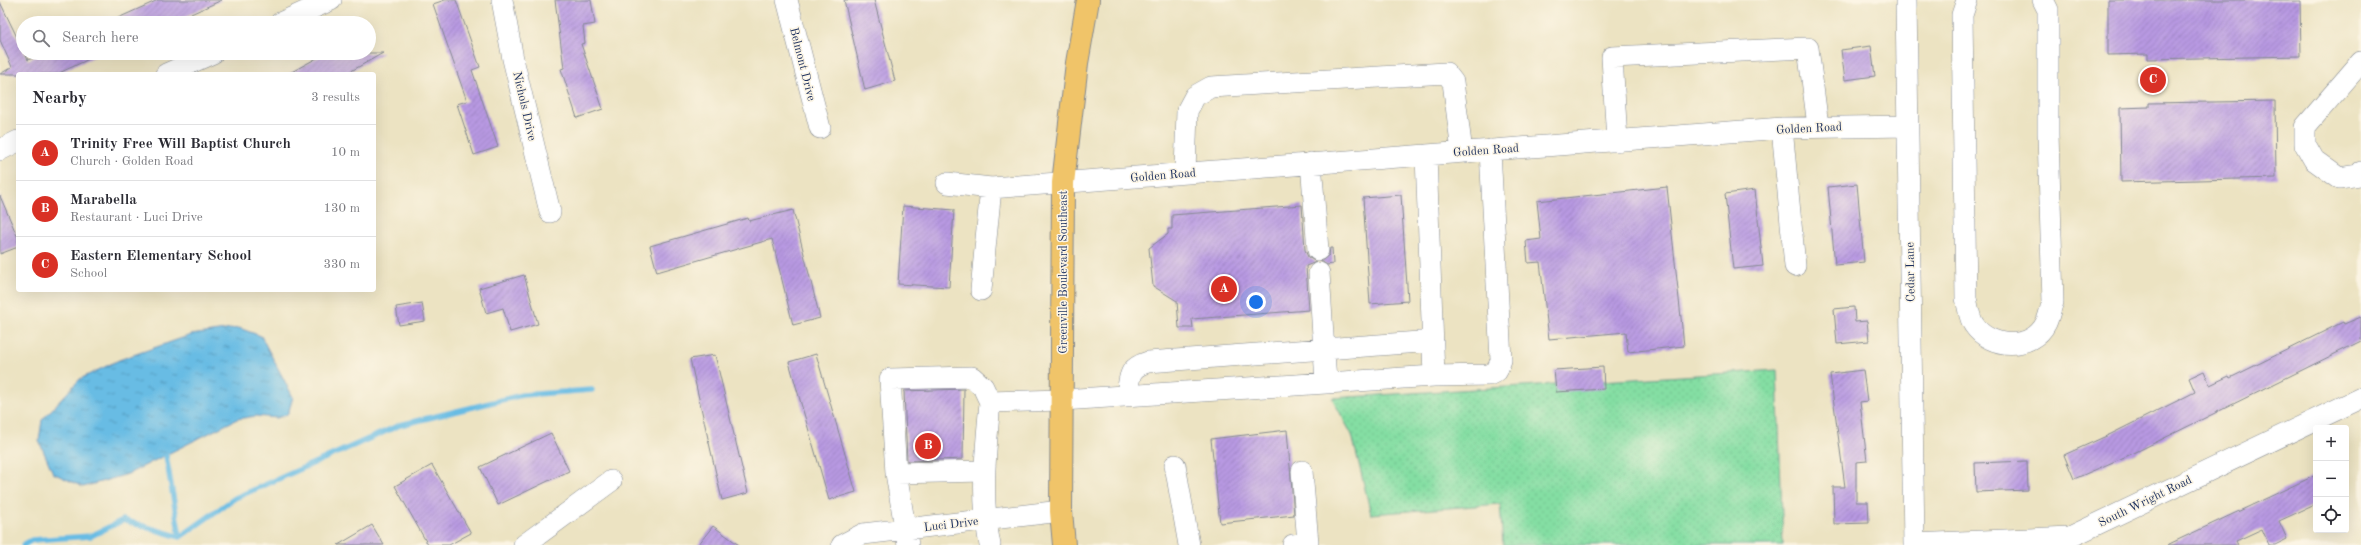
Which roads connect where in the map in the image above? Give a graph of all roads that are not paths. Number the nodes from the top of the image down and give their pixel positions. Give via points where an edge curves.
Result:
1 (331, 0) edge
2 (502, 0) edge
3 (787, 0) edge
4 (1088, 0) edge
5 (1906, 0) edge
6 (1968, 0) edge
7 (2043, 0) edge
8 (296, 16) edge
9 (197, 60) edge
10 (2361, 62) edge
11 (170, 72) edge
12 (1818, 126) junction
13 (1908, 126) junction
14 (820, 128) dead end
15 (1782, 128) junction
16 (1618, 141) junction
17 (16, 142) edge
18 (0, 150) edge
19 (1490, 150) junction
20 (1462, 152) junction
21 (1426, 155) junction
22 (1312, 163) junction
23 (1185, 172) junction
24 (2361, 172) edge
25 (947, 183) dead end
26 (1063, 184) junction
27 (991, 188) junction
28 (550, 212) dead end
29 (1318, 250) dead end
30 (1795, 266) dead end
31 (1319, 273) dead end
32 (981, 290) dead end
33 (1433, 341) junction
34 (1323, 349) junction
35 (1434, 376) junction
36 (1326, 382) junction
37 (1127, 394) junction
38 (2361, 398) edge
39 (1062, 400) junction
40 (990, 402) junction
41 (1175, 465) dead end
42 (984, 471) junction
43 (1302, 471) dead end
44 (896, 472) junction
45 (611, 481) dead end
46 (1061, 511) junction
47 (984, 520) junction
48 (906, 537) edge
49 (1914, 544) edge
50 (524, 545) edge
51 (842, 545) edge
52 (990, 545) edge
53 (1064, 545) edge
54 (1189, 545) edge
55 (1293, 545) edge

1 - 8 street
2 - 28 street, Nichols Drive via 513,59
3 - 14 street, Belmont Drive
4 - 26 highway, Greenville Boulevard Southeast
5 - 13 street, Cedar Lane
6 - 7 street via 1962,15 1966,298 1973,324 1990,340 2009,344 2029,339 2046,324 2053,302 2048,134 2048,10
9 - 11 street
10 - 24 street via 2305,127 2305,144 2314,160 2339,178 2358,175
12 - 13 street, Golden Road
12 - 15 street, Golden Road
12 - 16 street via 1808,48 1612,57
13 - 49 street, Cedar Lane
15 - 16 street, Golden Road
15 - 30 street
16 - 19 street, Golden Road
17 - 18 street
19 - 20 street, Golden Road
19 - 35 street via 1501,360 1497,371 1489,375
20 - 21 street, Golden Road
20 - 23 street via 1453,82 1446,73 1211,87 1195,96 1187,111
21 - 22 street, Golden Road
21 - 33 street
22 - 23 street, Golden Road
22 - 29 street
23 - 26 street, Golden Road
25 - 27 street, Golden Road
26 - 27 street, Golden Road
26 - 39 highway, Greenville Boulevard Southeast
27 - 32 street
31 - 34 street
33 - 34 street
33 - 35 street
34 - 36 street
34 - 37 street via 1138,364 1131,371
35 - 36 street
36 - 37 street
37 - 39 street
38 - 49 street, South Wright Road via 2070,537
39 - 40 street
39 - 46 highway, Greenville Boulevard Southeast
40 - 42 street
40 - 44 street via 983,387 972,377 890,378
41 - 54 street
42 - 44 street
42 - 47 street
43 - 55 street via 1308,544
44 - 48 street
45 - 50 street
46 - 47 street, Luci Drive
46 - 53 highway, Greenville Boulevard Southeast
47 - 48 street, Luci Drive
47 - 52 street
48 - 51 street, Luci Drive via 863,534

